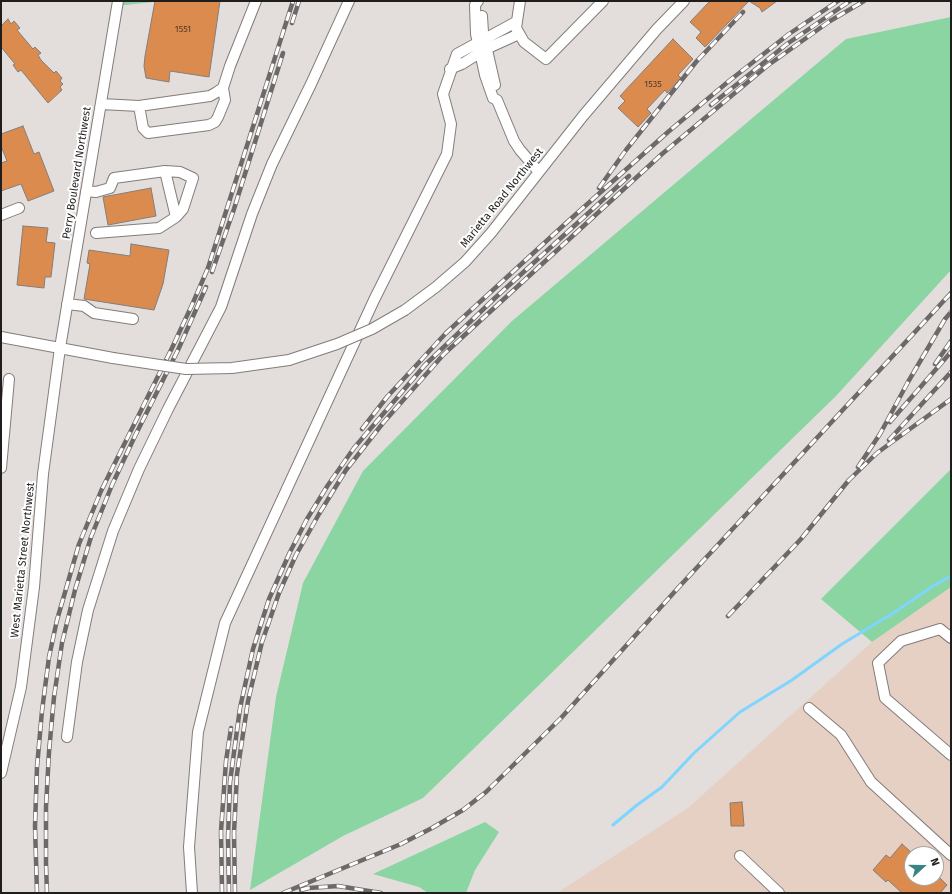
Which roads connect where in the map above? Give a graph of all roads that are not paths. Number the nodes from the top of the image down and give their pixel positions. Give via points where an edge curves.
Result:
1 (118, 1) edge
2 (256, 1) edge
3 (349, 1) edge
4 (479, 1) edge
5 (520, 1) edge
6 (603, 1) edge
7 (684, 1) edge
8 (516, 22) junction
9 (519, 34) junction
10 (481, 40) junction
11 (483, 51) junction
12 (450, 69) junction
13 (223, 88) junction
14 (101, 104) junction
15 (140, 106) junction
16 (165, 171) junction
17 (539, 172) junction
18 (86, 191) junction
19 (19, 208) dead end
20 (1, 215) edge
21 (176, 217) junction
22 (96, 233) dead end
23 (68, 304) junction
24 (133, 319) dead end
25 (1, 337) edge
26 (60, 348) junction
27 (9, 379) dead end
28 (1, 468) edge
29 (951, 638) edge
30 (809, 708) dead end
31 (67, 737) dead end
32 (951, 755) edge
33 (1, 773) edge
34 (951, 855) edge
35 (740, 856) dead end
36 (192, 893) edge
37 (779, 893) edge

1 - 14 street, Perry Boulevard Northwest
2 - 13 street
3 - 31 street via 272,164 252,214 221,307 145,456 113,531 88,610 77,662
4 - 10 street
5 - 8 street
6 - 9 street via 546,59 524,42
7 - 17 street, Marietta Road Northwest via 583,116
8 - 9 street
8 - 10 street
9 - 11 street
10 - 11 street
10 - 12 street via 456,54
11 - 12 street
11 - 17 street via 484,75 493,98 497,100 520,150
12 - 36 street via 444,94 451,124 447,154 374,300 225,623 198,732 189,847
13 - 15 street via 210,96
13 - 15 street via 225,100 218,117 209,125 148,133 143,128
14 - 15 street
14 - 18 street, Perry Boulevard Northwest
16 - 18 street via 114,178 110,188 96,192
16 - 21 street
16 - 21 street via 180,172 193,178 183,208
17 - 26 street, Marietta Road Northwest, bridge via 491,233 465,262 436,287 405,310 372,329 337,344 289,360 232,368 186,369
18 - 23 street, Perry Boulevard Northwest
19 - 20 street
21 - 22 street via 159,228
23 - 24 street via 84,306 94,313
23 - 26 street, Perry Boulevard Northwest
25 - 26 street, Marietta Road Northwest
26 - 33 street, West Marietta Street Northwest via 43,474 34,587 22,679
27 - 28 street
29 - 32 street via 940,629 901,641 878,663 885,698
30 - 34 street via 841,735 871,782
35 - 37 street

